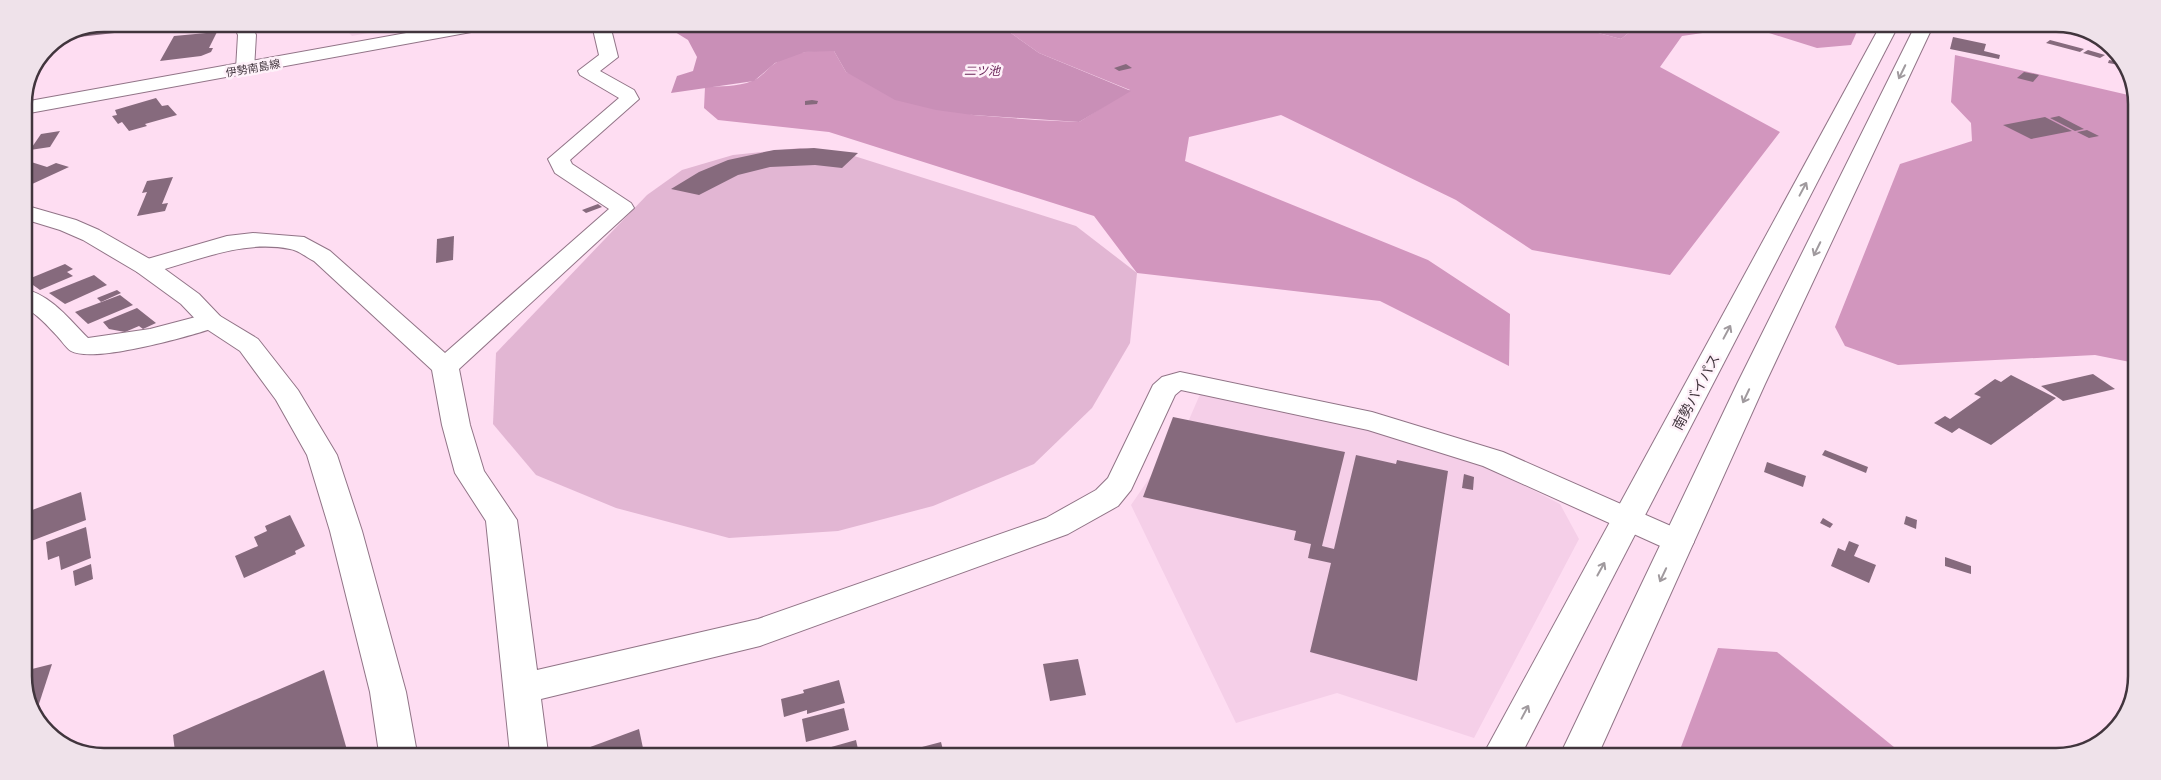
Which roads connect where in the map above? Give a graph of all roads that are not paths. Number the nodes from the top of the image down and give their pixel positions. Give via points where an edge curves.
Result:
1 (246, 32) edge
2 (440, 32) edge
3 (603, 32) edge
4 (1886, 32) edge
5 (1921, 32) edge
6 (245, 69) junction
7 (32, 107) edge
8 (32, 214) edge
9 (146, 267) junction
10 (32, 301) edge
11 (211, 321) junction
12 (445, 366) junction
13 (1628, 519) junction
14 (1678, 542) junction
15 (520, 690) junction
16 (397, 748) edge
17 (528, 748) edge
18 (1506, 748) edge
19 (1582, 748) edge

1 - 6 main road
2 - 6 main road, 伊勢南島線
3 - 12 main road via 609,56 587,71 627,94 629,99 558,160 563,168 623,208
13 -> 4 main road, 南勢バイパス
5 -> 14 main road
6 - 7 main road, 伊勢南島線
8 - 9 main road via 91,235
9 - 11 main road via 190,299
9 - 12 main road via 227,243 253,240 296,242 322,256
10 - 11 main road via 47,310 80,345 88,346 137,342
11 - 16 main road via 249,345 288,396 322,455 371,623
12 - 15 main road via 456,425 470,473 501,520
13 - 14 main road
13 - 15 main road via 1493,459 1372,421 1180,381 1163,391 1120,483 1108,498 1058,526 760,632
18 -> 13 main road, 南勢バイパス
14 -> 19 main road
15 - 17 main road

